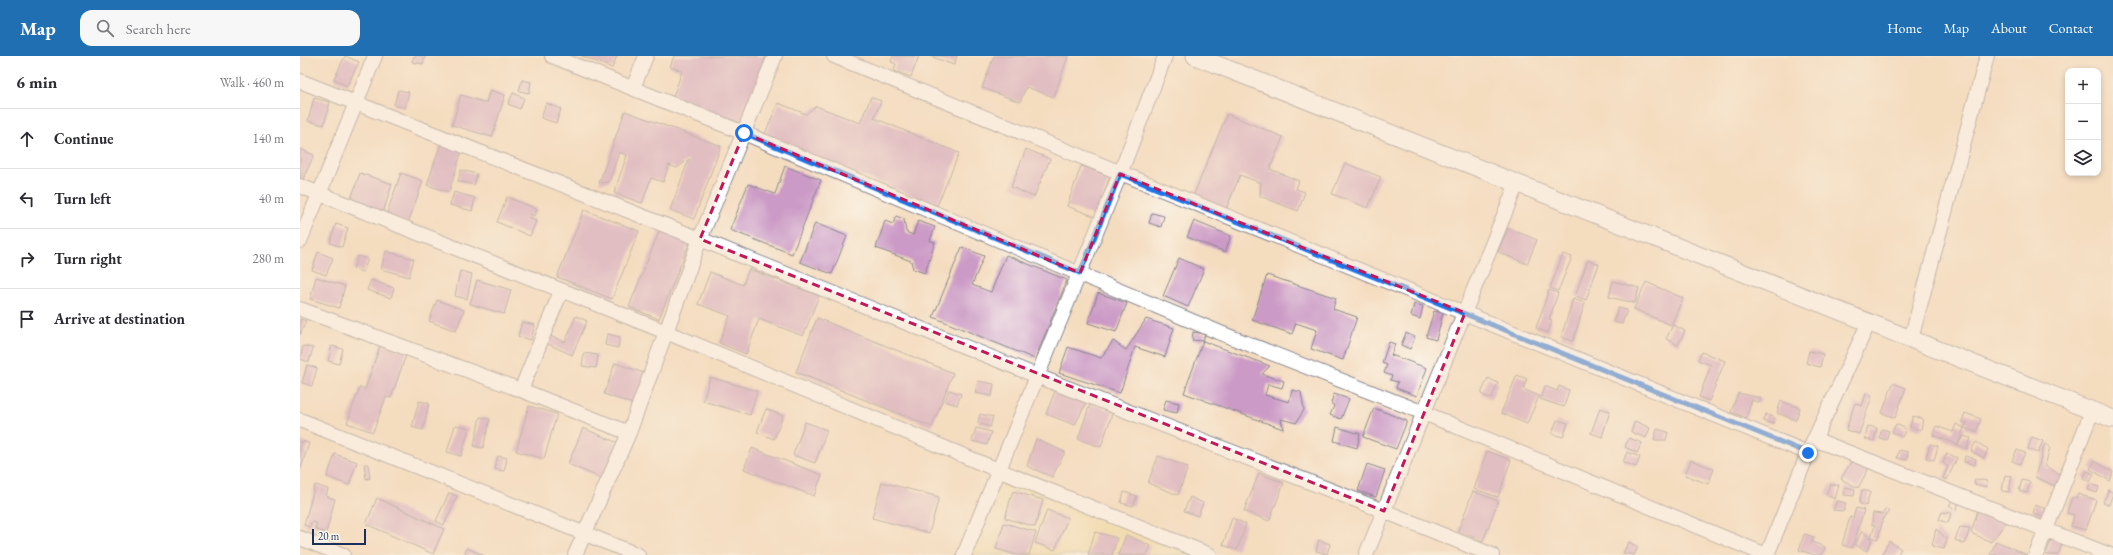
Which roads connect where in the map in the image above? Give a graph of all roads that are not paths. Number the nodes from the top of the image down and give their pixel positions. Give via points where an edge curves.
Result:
1 (375, 56) edge
2 (552, 56) edge
3 (646, 56) edge
4 (775, 56) edge
5 (834, 56) edge
6 (1165, 56) edge
7 (1195, 56) edge
8 (1987, 56) edge
9 (300, 81) edge
10 (633, 88) junction
11 (356, 104) junction
12 (744, 133) junction
13 (1120, 174) junction
14 (1517, 183) junction
15 (300, 186) edge
16 (319, 194) junction
17 (700, 240) junction
18 (300, 241) edge
19 (1080, 273) junction
20 (561, 290) junction
21 (300, 309) edge
22 (1465, 313) junction
23 (1869, 322) junction
24 (666, 332) junction
25 (1911, 339) junction
26 (1037, 376) junction
27 (521, 390) junction
28 (2092, 411) junction
29 (1424, 413) junction
30 (2113, 419) edge
31 (300, 420) edge
32 (629, 433) junction
33 (1814, 439) junction
34 (1808, 453) junction
35 (998, 470) junction
36 (1384, 511) junction
37 (2046, 530) junction
38 (585, 534) junction
39 (300, 538) edge
40 (343, 555) edge
41 (575, 555) edge
42 (638, 555) edge
43 (964, 555) edge
44 (1210, 555) edge
45 (1366, 555) edge
46 (1492, 555) edge
47 (1766, 555) edge
48 (2036, 555) edge
49 (2110, 555) edge

1 - 11 street
2 - 10 street
3 - 10 street
4 - 12 street
5 - 13 street
6 - 13 street
7 - 14 street
8 - 25 street
9 - 11 street
10 - 12 street
11 - 16 street
11 - 17 street
12 - 17 street
12 - 19 street
13 - 19 street
13 - 22 street
14 - 22 street
14 - 23 street
15 - 16 street
16 - 18 street
16 - 20 street
17 - 24 street
17 - 26 street
19 - 26 street
19 - 29 street via 1218,332
20 - 24 street
20 - 27 street
21 - 27 street
22 - 29 street
22 - 34 street
23 - 25 street
23 - 33 street
24 - 32 street
24 - 35 street
25 - 28 street
26 - 35 street
26 - 36 street
27 - 32 street
28 - 30 street
28 - 37 street
29 - 36 street
29 - 47 street
31 - 38 street
32 - 38 street
33 - 34 street
33 - 37 street
34 - 47 street
35 - 43 street
35 - 44 street
36 - 45 street
36 - 46 street
37 - 48 street
37 - 49 street
38 - 41 street
38 - 42 street
39 - 40 street

